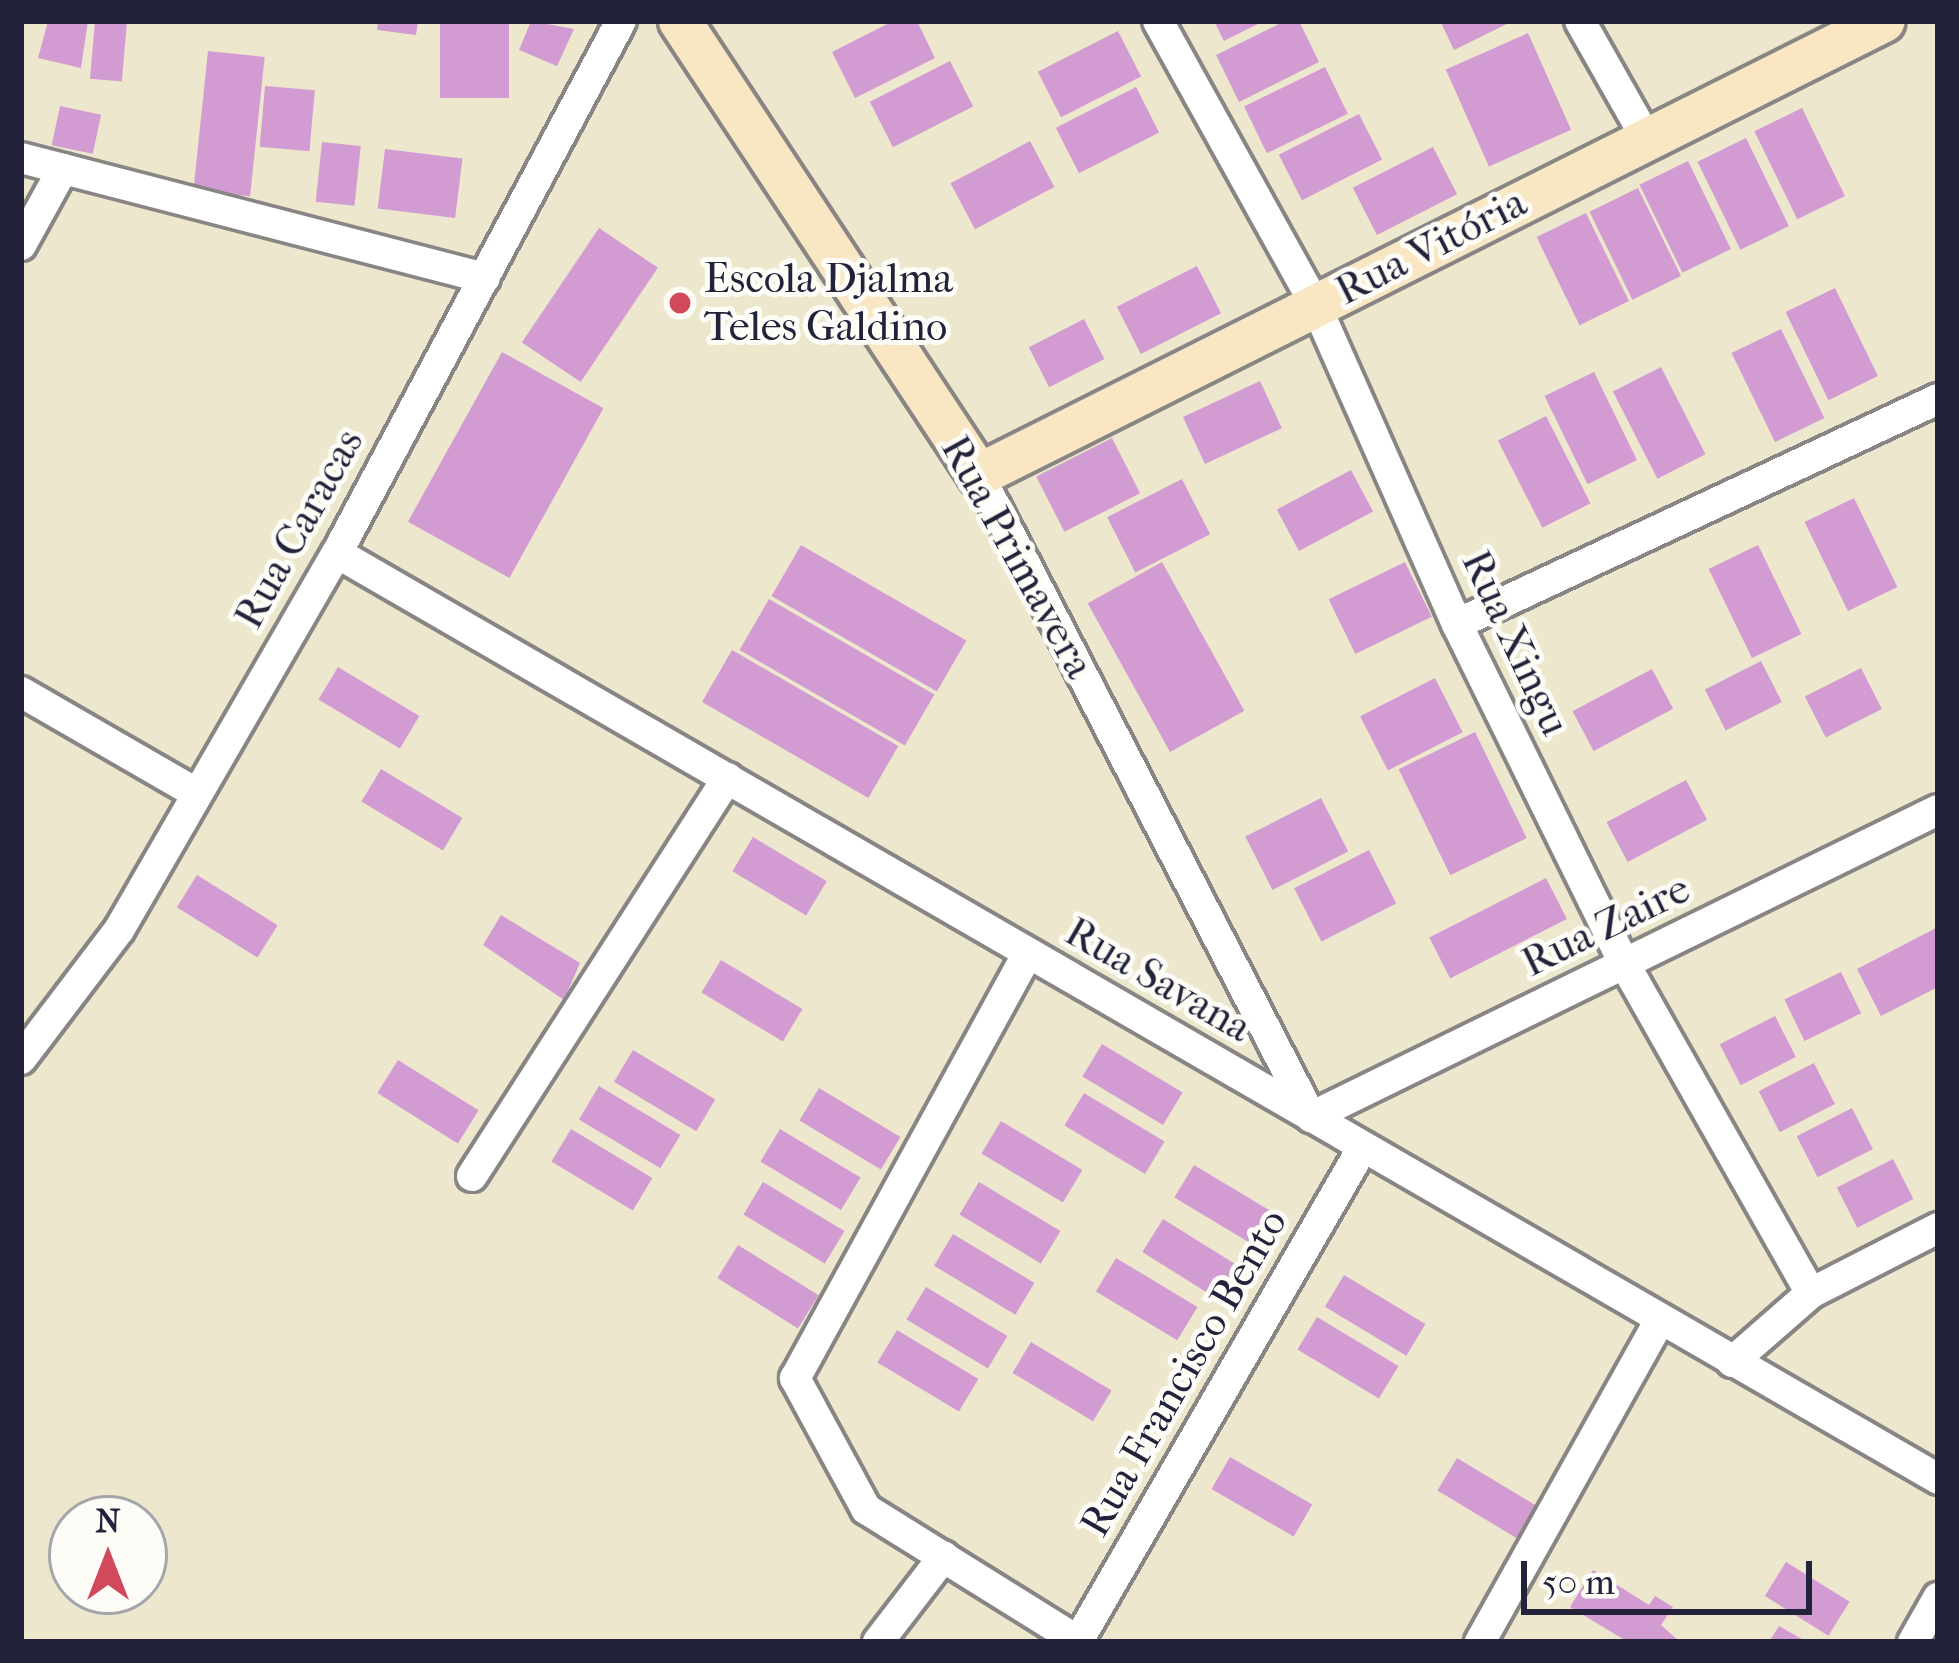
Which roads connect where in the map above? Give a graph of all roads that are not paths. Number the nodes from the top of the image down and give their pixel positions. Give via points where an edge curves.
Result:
1 (621, 21) edge
2 (680, 21) edge
3 (1158, 21) edge
4 (1580, 21) edge
5 (1884, 21) edge
6 (1645, 136) junction
7 (21, 158) edge
8 (64, 169) junction
9 (21, 245) edge
10 (485, 278) junction
11 (1316, 306) junction
12 (1938, 399) edge
13 (979, 475) junction
14 (337, 553) junction
15 (1457, 624) junction
16 (21, 692) edge
17 (728, 778) junction
18 (196, 793) junction
19 (1938, 810) edge
20 (1028, 953) junction
21 (1624, 963) junction
22 (21, 1059) edge
23 (1311, 1117) junction
24 (1363, 1147) junction
25 (472, 1175) dead end
26 (1938, 1228) edge
27 (1811, 1293) junction
28 (1659, 1322) junction
29 (1732, 1362) junction
30 (1938, 1478) edge
31 (944, 1556) junction
32 (1938, 1598) edge
33 (1079, 1641) edge
34 (878, 1642) edge
35 (1480, 1642) edge
36 (1913, 1642) edge

1 - 10 street, Rua Caracas
2 - 13 street, Rua Primavera
3 - 11 street, Rua Xingu
4 - 6 street
5 - 6 street, Rua Vitória
6 - 11 street, Rua Vitória
7 - 8 street
8 - 9 street
8 - 10 street
10 - 14 street, Rua Caracas
11 - 13 street, Rua Vitória
11 - 15 street, Rua Xingu
12 - 15 street
13 - 23 street, Rua Primavera
14 - 17 street, Rua Savana
14 - 18 street, Rua Caracas
15 - 21 street, Rua Xingu
16 - 18 street
17 - 20 street, Rua Savana
17 - 25 street
18 - 22 street, Rua Caracas via 119,930
19 - 21 street, Rua Zaire
20 - 23 street, Rua Savana
20 - 31 street via 795,1378 866,1509
21 - 23 street, Rua Zaire
21 - 27 street, Rua Xingu
23 - 24 street, Rua Savana
24 - 28 street, Rua Savana
24 - 33 street, Rua Francisco Bento
26 - 27 street
27 - 29 street
28 - 29 street, Rua Savana
28 - 35 street
29 - 30 street, Rua Savana
31 - 33 street
31 - 34 street
32 - 36 street

